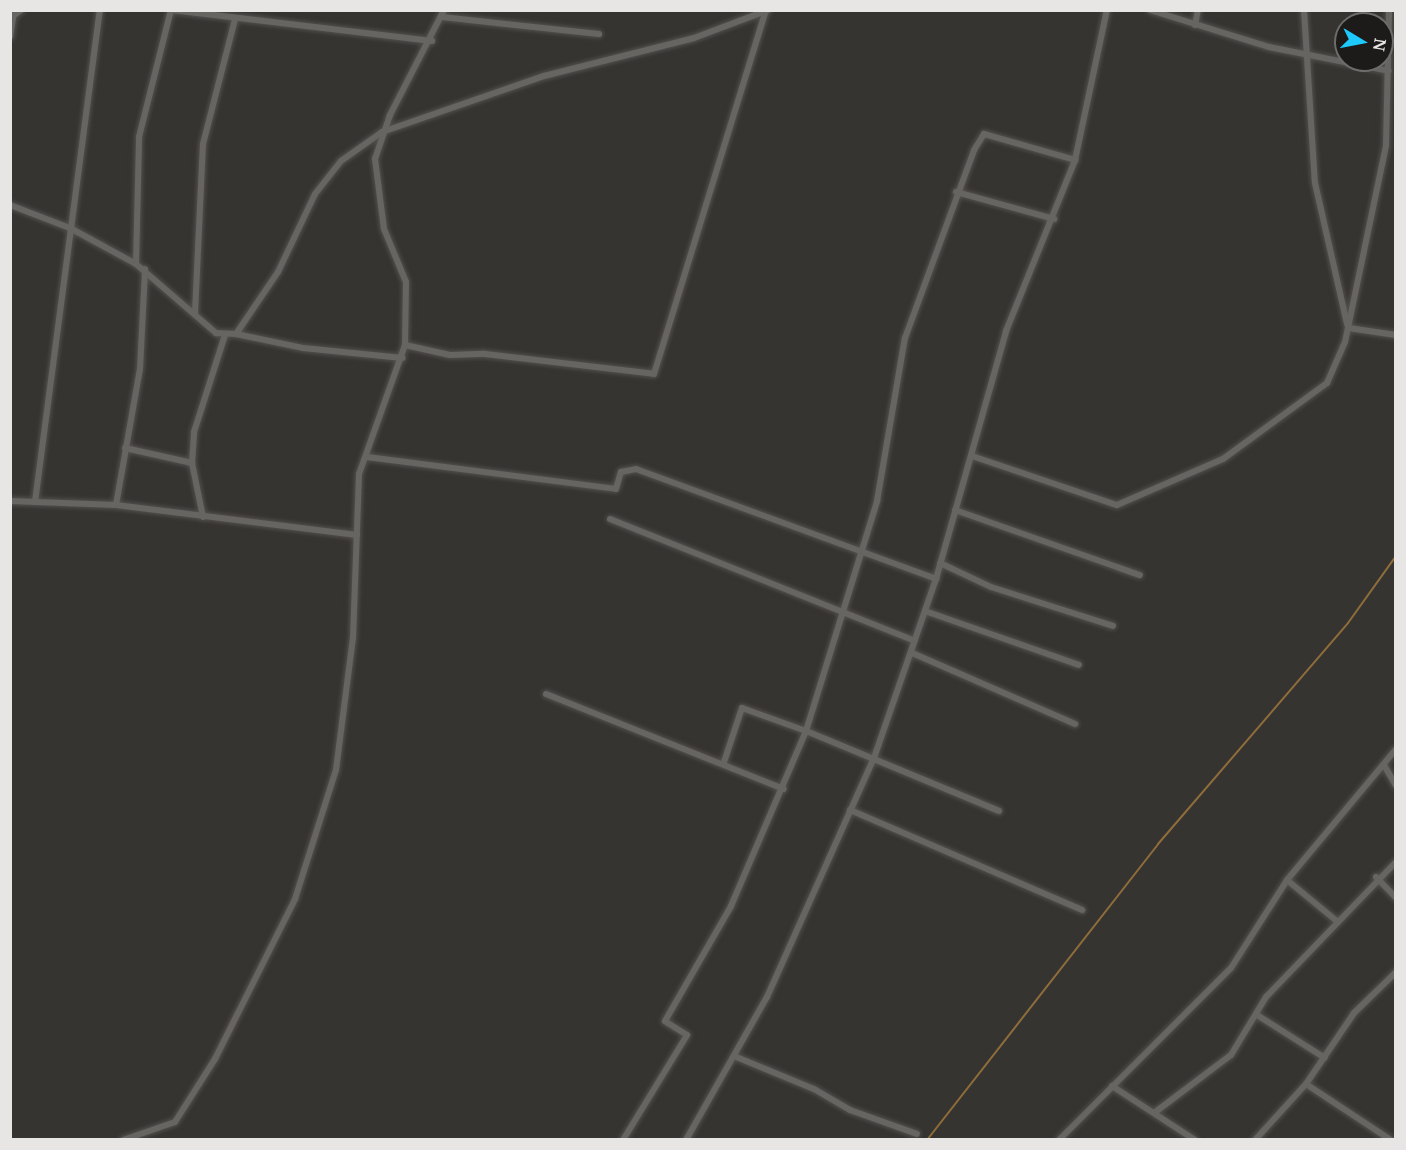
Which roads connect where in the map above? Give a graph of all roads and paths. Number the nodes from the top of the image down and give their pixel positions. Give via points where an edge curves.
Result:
1 (21, 10) edge
2 (100, 10) edge
3 (171, 10) edge
4 (1107, 10) edge
5 (1150, 10) edge
6 (1198, 10) edge
7 (1304, 10) edge
8 (767, 11) edge
9 (443, 14) edge
10 (12, 17) edge
11 (235, 19) junction
12 (1195, 25) junction
13 (599, 34) dead end
14 (10, 37) edge
15 (432, 41) junction
16 (1309, 57) junction
17 (1334, 61) edge
18 (1389, 72) edge
19 (382, 132) junction
20 (1075, 160) junction
21 (956, 192) junction
22 (10, 205) edge
23 (1054, 219) junction
24 (70, 228) junction
25 (136, 264) junction
26 (145, 269) junction
27 (195, 313) junction
28 (1348, 328) junction
29 (236, 334) junction
30 (225, 335) junction
31 (1395, 335) edge
32 (405, 345) junction
33 (403, 357) junction
34 (125, 448) junction
35 (972, 456) junction
36 (367, 457) junction
37 (192, 463) junction
38 (10, 501) edge
39 (35, 502) junction
40 (116, 505) junction
41 (955, 510) junction
42 (203, 517) junction
43 (610, 519) dead end
44 (357, 535) junction
45 (857, 552) junction
46 (939, 563) junction
47 (1140, 575) dead end
48 (936, 579) junction
49 (925, 611) junction
50 (840, 613) junction
51 (1113, 626) dead end
52 (915, 641) junction
53 (912, 653) junction
54 (1079, 665) dead end
55 (546, 694) dead end
56 (1075, 724) dead end
57 (806, 731) junction
58 (1395, 749) edge
59 (874, 758) junction
60 (724, 762) junction
61 (1384, 765) junction
62 (1395, 786) edge
63 (784, 789) junction
64 (850, 810) junction
65 (999, 811) dead end
66 (1395, 862) edge
67 (1376, 877) junction
68 (1287, 880) junction
69 (1395, 898) edge
70 (1082, 910) dead end
71 (1338, 922) junction
72 (1395, 972) edge
73 (1257, 1015) junction
74 (734, 1056) junction
75 (1325, 1058) junction
76 (1306, 1084) junction
77 (1112, 1086) junction
78 (1154, 1113) junction
79 (917, 1134) dead end
80 (123, 1140) edge
81 (623, 1140) edge
82 (686, 1140) edge
83 (1059, 1140) edge
84 (1195, 1140) edge
85 (1255, 1140) edge
86 (1391, 1140) edge

1 - 10 street
2 - 24 street
3 - 11 street
3 - 25 street via 139,136
4 - 20 street
5 - 12 street
6 - 12 street
7 - 16 street
8 - 19 street via 694,38 494,92
8 - 32 street via 654,374 485,354 450,356
9 - 13 street
9 - 15 street
10 - 14 street
11 - 15 street
11 - 27 street via 203,144
12 - 16 street
15 - 19 street
16 - 17 street
16 - 28 street via 1315,183
18 - 28 street via 1386,145
19 - 29 street via 341,161 315,194 278,272
19 - 32 street via 375,159 376,195 406,282
20 - 21 street via 984,134
20 - 23 street
21 - 23 street
21 - 45 street via 905,338 877,501
22 - 24 street
23 - 35 street via 1006,332
24 - 25 street
24 - 39 street
25 - 26 street
26 - 27 street
26 - 34 street via 140,369
27 - 30 street
28 - 31 street
28 - 35 street via 1338,367 1303,404 1223,459 1130,502 1117,505 1071,493
29 - 30 street
29 - 33 street via 303,348
30 - 37 street via 199,415
32 - 33 street
33 - 36 street
34 - 37 street
34 - 40 street
35 - 41 street
36 - 44 street via 359,474
36 - 45 street via 616,489 621,472 636,469
37 - 42 street
38 - 39 street
39 - 40 street
40 - 42 street
41 - 46 street
41 - 47 street
42 - 44 street
43 - 50 street
44 - 80 street via 343,731 295,899 235,1022 185,1109 168,1127
45 - 48 street
45 - 50 street
46 - 48 street
46 - 51 street via 991,587
48 - 49 street
49 - 52 street
49 - 54 street
50 - 52 street
50 - 57 street
52 - 53 street
53 - 56 street
53 - 59 street
55 - 60 street
57 - 59 street
57 - 60 street via 741,708
57 - 63 street
58 - 61 street
59 - 64 street
59 - 65 street
60 - 63 street
61 - 62 street
61 - 68 street
63 - 81 street via 731,906 665,1021 687,1035
64 - 70 street
64 - 74 street via 801,926
66 - 67 street
67 - 69 street
67 - 71 street
68 - 71 street
68 - 77 street via 1231,968
71 - 73 street via 1266,997
72 - 75 street via 1354,1013
73 - 75 street
73 - 78 street via 1231,1055
74 - 79 street via 850,1110
74 - 82 street
75 - 76 street
76 - 85 street
76 - 86 street
77 - 78 street
77 - 83 street
78 - 84 street

